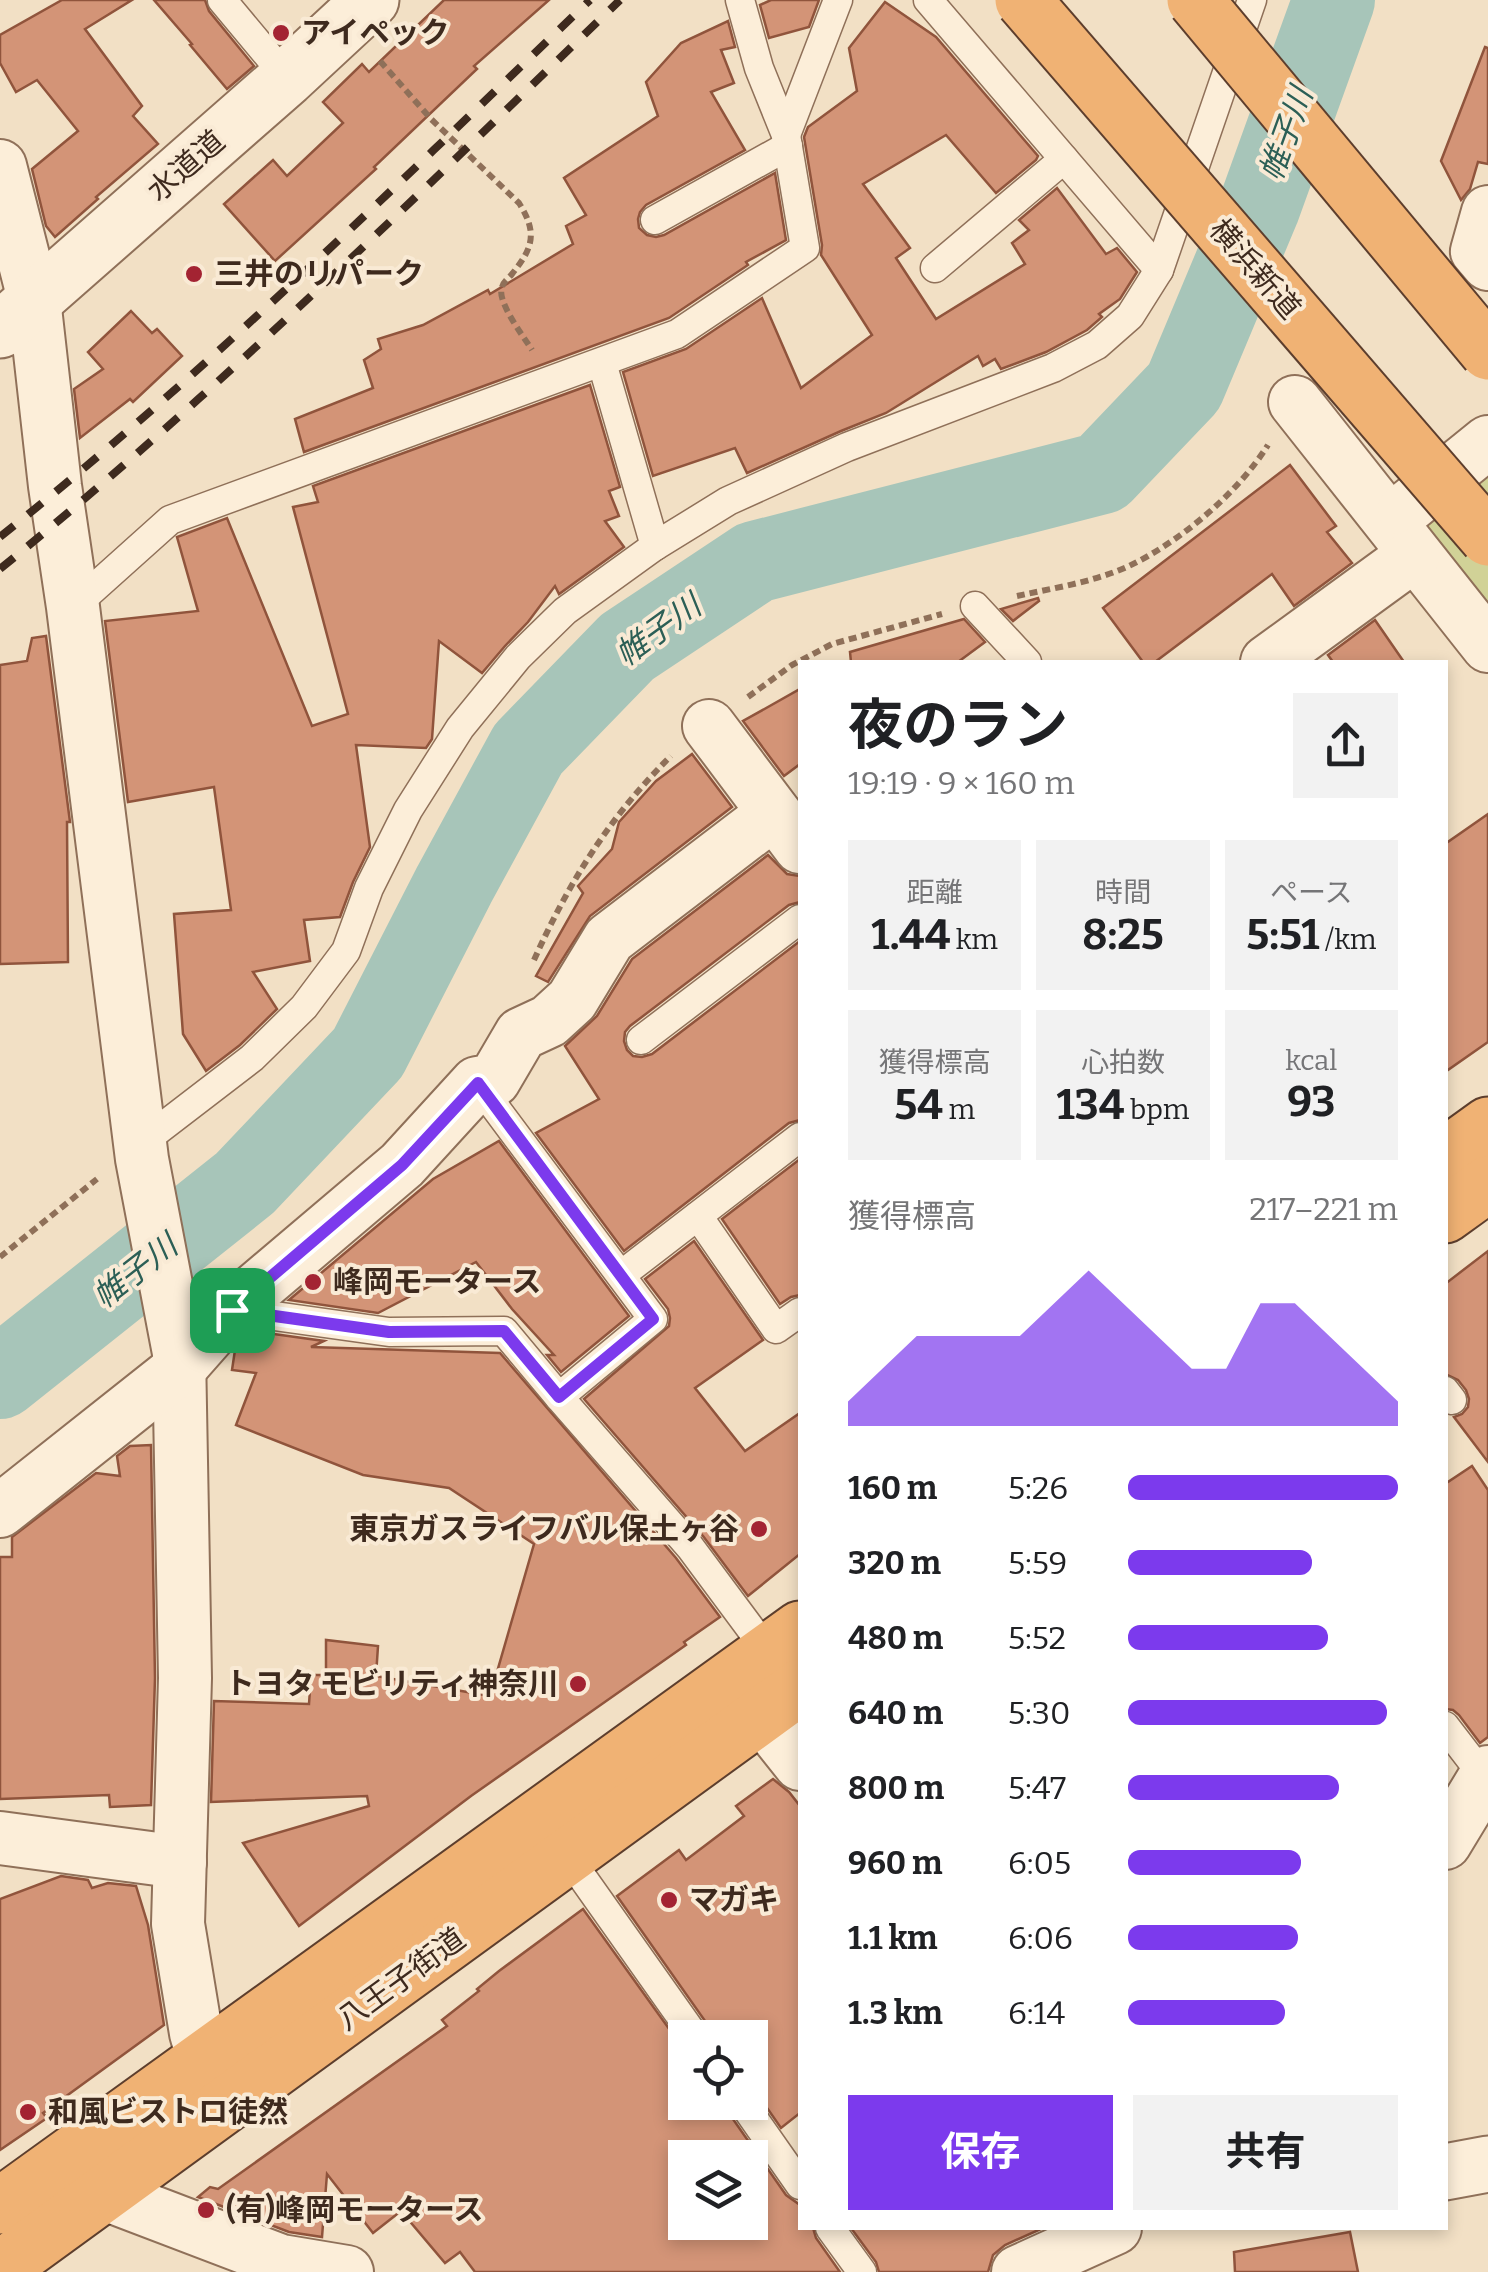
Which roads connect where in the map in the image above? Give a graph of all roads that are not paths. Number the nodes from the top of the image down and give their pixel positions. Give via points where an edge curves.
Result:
1 (222, 0) edge
2 (740, 0) edge
3 (838, 0) edge
4 (928, 0) edge
5 (1023, 0) edge
6 (1195, 0) edge
7 (1252, 0) edge
8 (359, 11) edge
9 (287, 78) junction
10 (787, 140) junction
11 (1064, 159) junction
12 (0, 166) edge
13 (1488, 212) edge
14 (655, 220) dead end
15 (1488, 264) edge
16 (935, 268) dead end
17 (1159, 270) junction
18 (17, 314) edge
19 (1488, 352) edge
20 (602, 362) junction
21 (1295, 402) road end
22 (1488, 442) edge
23 (1488, 538) edge
24 (1401, 539) junction
25 (655, 546) junction
26 (73, 606) junction
27 (975, 606) road end
28 (1488, 646) edge
29 (1025, 660) edge
30 (1269, 660) edge
31 (709, 726) road end
32 (787, 830) edge
33 (798, 921) edge
34 (641, 1040) dead end
35 (478, 1083) junction
36 (1488, 1125) edge
37 (798, 1139) edge
38 (141, 1151) junction
39 (1448, 1154) edge
40 (1488, 1184) edge
41 (1448, 1214) edge
42 (698, 1216) junction
43 (620, 1276) junction
44 (232, 1310) junction
45 (798, 1313) edge
46 (179, 1361) junction
47 (559, 1397) junction
48 (0, 1511) edge
49 (782, 1671) edge
50 (1448, 1730) edge
51 (798, 1754) edge
52 (1486, 1775) edge
53 (0, 1838) edge
54 (1448, 1838) edge
55 (568, 1857) junction
56 (180, 1862) junction
57 (683, 2020) edge
58 (203, 2058) junction
59 (755, 2120) edge
60 (1488, 2164) edge
61 (1448, 2171) edge
62 (798, 2182) edge
63 (105, 2194) junction
64 (0, 2206) edge
65 (831, 2230) edge
66 (1111, 2230) edge
67 (262, 2267) edge
68 (0, 2270) edge
69 (347, 2272) edge
70 (862, 2272) edge
71 (1018, 2272) edge

1 - 9 lane
2 - 10 lane
3 - 10 lane
4 - 11 lane
5 - 23 highway, 横浜新道, bridge
6 - 19 highway, bridge
7 - 17 lane
8 - 9 street, 水道道
9 - 18 street, 水道道
10 - 14 lane
10 - 20 lane via 806,248 677,334
11 - 16 lane
11 - 17 lane
12 - 18 street
13 - 15 street via 1477,251
17 - 25 lane via 1130,316 1097,345 762,485
18 - 26 street
20 - 25 lane
20 - 26 lane via 170,520
21 - 24 street
22 - 24 street
24 - 28 street
24 - 30 street
25 - 38 lane via 565,611 518,656 460,728 408,810 346,951 304,1007
26 - 38 street
27 - 29 lane
31 - 32 street
32 - 35 street via 609,939 572,1000 522,1034 494,1080
33 - 34 lane
35 - 43 lane
35 - 44 street via 402,1165
36 - 39 highway
37 - 42 lane
38 - 46 street
40 - 41 highway
42 - 43 lane
42 - 45 lane via 776,1329
43 - 47 lane via 653,1319
44 - 46 street
44 - 47 lane via 389,1332 504,1331
46 - 48 street
46 - 56 street via 185,1678
47 - 49 lane via 690,1546
49 - 51 street
49 - 55 highway, 八王子街道
49 - 58 highway, 八王子街道
50 - 52 lane
52 - 54 street
53 - 56 street
55 - 57 lane
55 - 63 highway, 八王子街道
56 - 58 street via 178,1924
58 - 64 highway, 八王子街道
59 - 62 lane
60 - 61 street
63 - 67 street
63 - 68 highway, 八王子街道
65 - 70 lane
66 - 71 street
67 - 69 street

